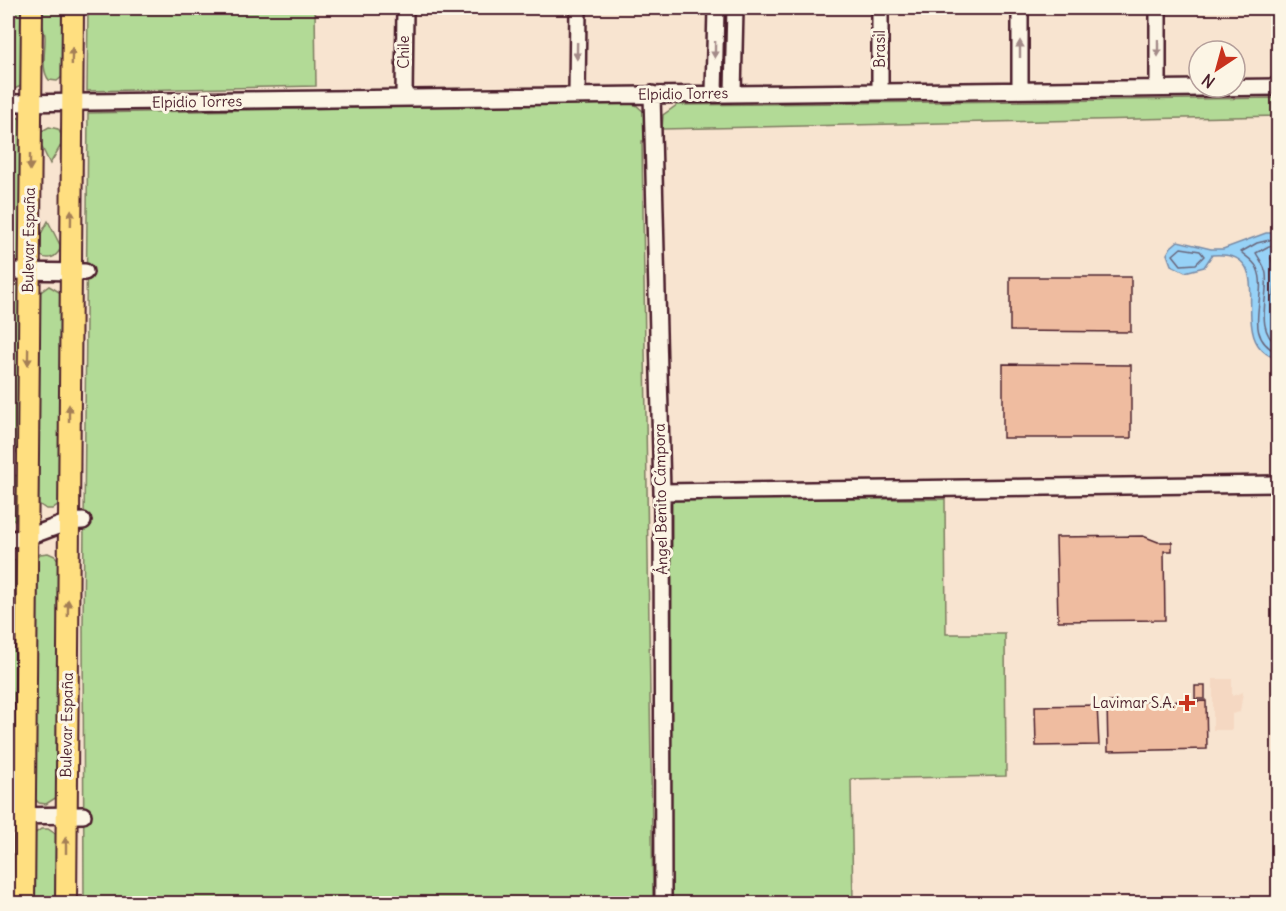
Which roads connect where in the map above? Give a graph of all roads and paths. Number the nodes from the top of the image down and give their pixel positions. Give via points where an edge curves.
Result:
1 (32, 8) edge
2 (73, 8) edge
3 (405, 8) edge
4 (578, 8) edge
5 (716, 8) edge
6 (735, 8) edge
7 (880, 8) edge
8 (1020, 8) edge
9 (1158, 8) edge
10 (1278, 87) edge
11 (1158, 88) junction
12 (1020, 90) junction
13 (880, 91) junction
14 (714, 93) junction
15 (734, 93) junction
16 (652, 94) junction
17 (577, 95) junction
18 (404, 97) junction
19 (23, 103) junction
20 (80, 104) junction
21 (20, 271) junction
22 (78, 272) junction
23 (1278, 484) edge
24 (662, 492) junction
25 (76, 521) junction
26 (18, 539) junction
27 (75, 815) junction
28 (17, 816) edge
29 (24, 903) edge
30 (66, 903) edge
31 (663, 903) edge

1 - 19 main road, Bulevar España
20 -> 2 main road, Bulevar España
3 - 18 street, Chile
4 -> 17 street
5 -> 14 street
6 - 15 street
7 - 13 street, Brasil
12 -> 8 street
9 -> 11 street
10 - 11 street, Elpidio Torres
11 - 12 street, Elpidio Torres
12 - 13 street, Elpidio Torres
13 - 15 street, Elpidio Torres
14 - 15 street, Elpidio Torres
14 - 16 street, Elpidio Torres
16 - 17 street, Elpidio Torres
16 - 24 street, Ángel Benito Cámpora
17 - 18 street, Elpidio Torres
18 - 20 street, Elpidio Torres
19 - 20 street, Elpidio Torres
19 -> 21 main road, Bulevar España
22 -> 20 main road, Bulevar España
21 - 22 street
21 -> 26 main road, Bulevar España
25 -> 22 main road, Bulevar España
23 - 24 street
24 - 31 street, Ángel Benito Cámpora
25 - 26 street
27 -> 25 main road, Bulevar España
26 - 28 main road, Bulevar España
27 - 28 street
30 -> 27 main road, Bulevar España
28 - 29 main road, Bulevar España

